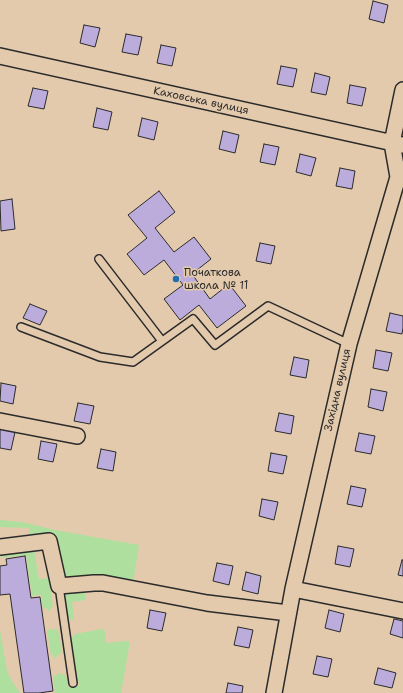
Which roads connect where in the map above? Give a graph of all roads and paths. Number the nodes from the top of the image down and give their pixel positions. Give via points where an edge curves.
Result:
1 (0, 56) edge
2 (403, 90) edge
3 (398, 144) edge
4 (99, 259) dead end
5 (21, 327) dead end
6 (162, 341) junction
7 (349, 344) junction
8 (0, 421) edge
9 (77, 436) dead end
10 (0, 547) edge
11 (59, 586) junction
12 (293, 589) junction
13 (403, 611) edge
14 (288, 613) junction
15 (73, 683) dead end
16 (274, 693) edge

1 - 3 street, Каховська вулиця
2 - 3 street, Західна вулиця
3 - 7 street, Західна вулиця via 398,177
4 - 6 lane
5 - 6 lane via 100,357 133,362
6 - 7 lane via 192,319 215,345 268,306
7 - 12 street, Західна вулиця
8 - 9 street
10 - 11 street via 49,541
11 - 14 street via 103,583 207,603
11 - 15 lane
12 - 13 street
12 - 14 street, Західна вулиця
14 - 16 street, Західна вулиця

